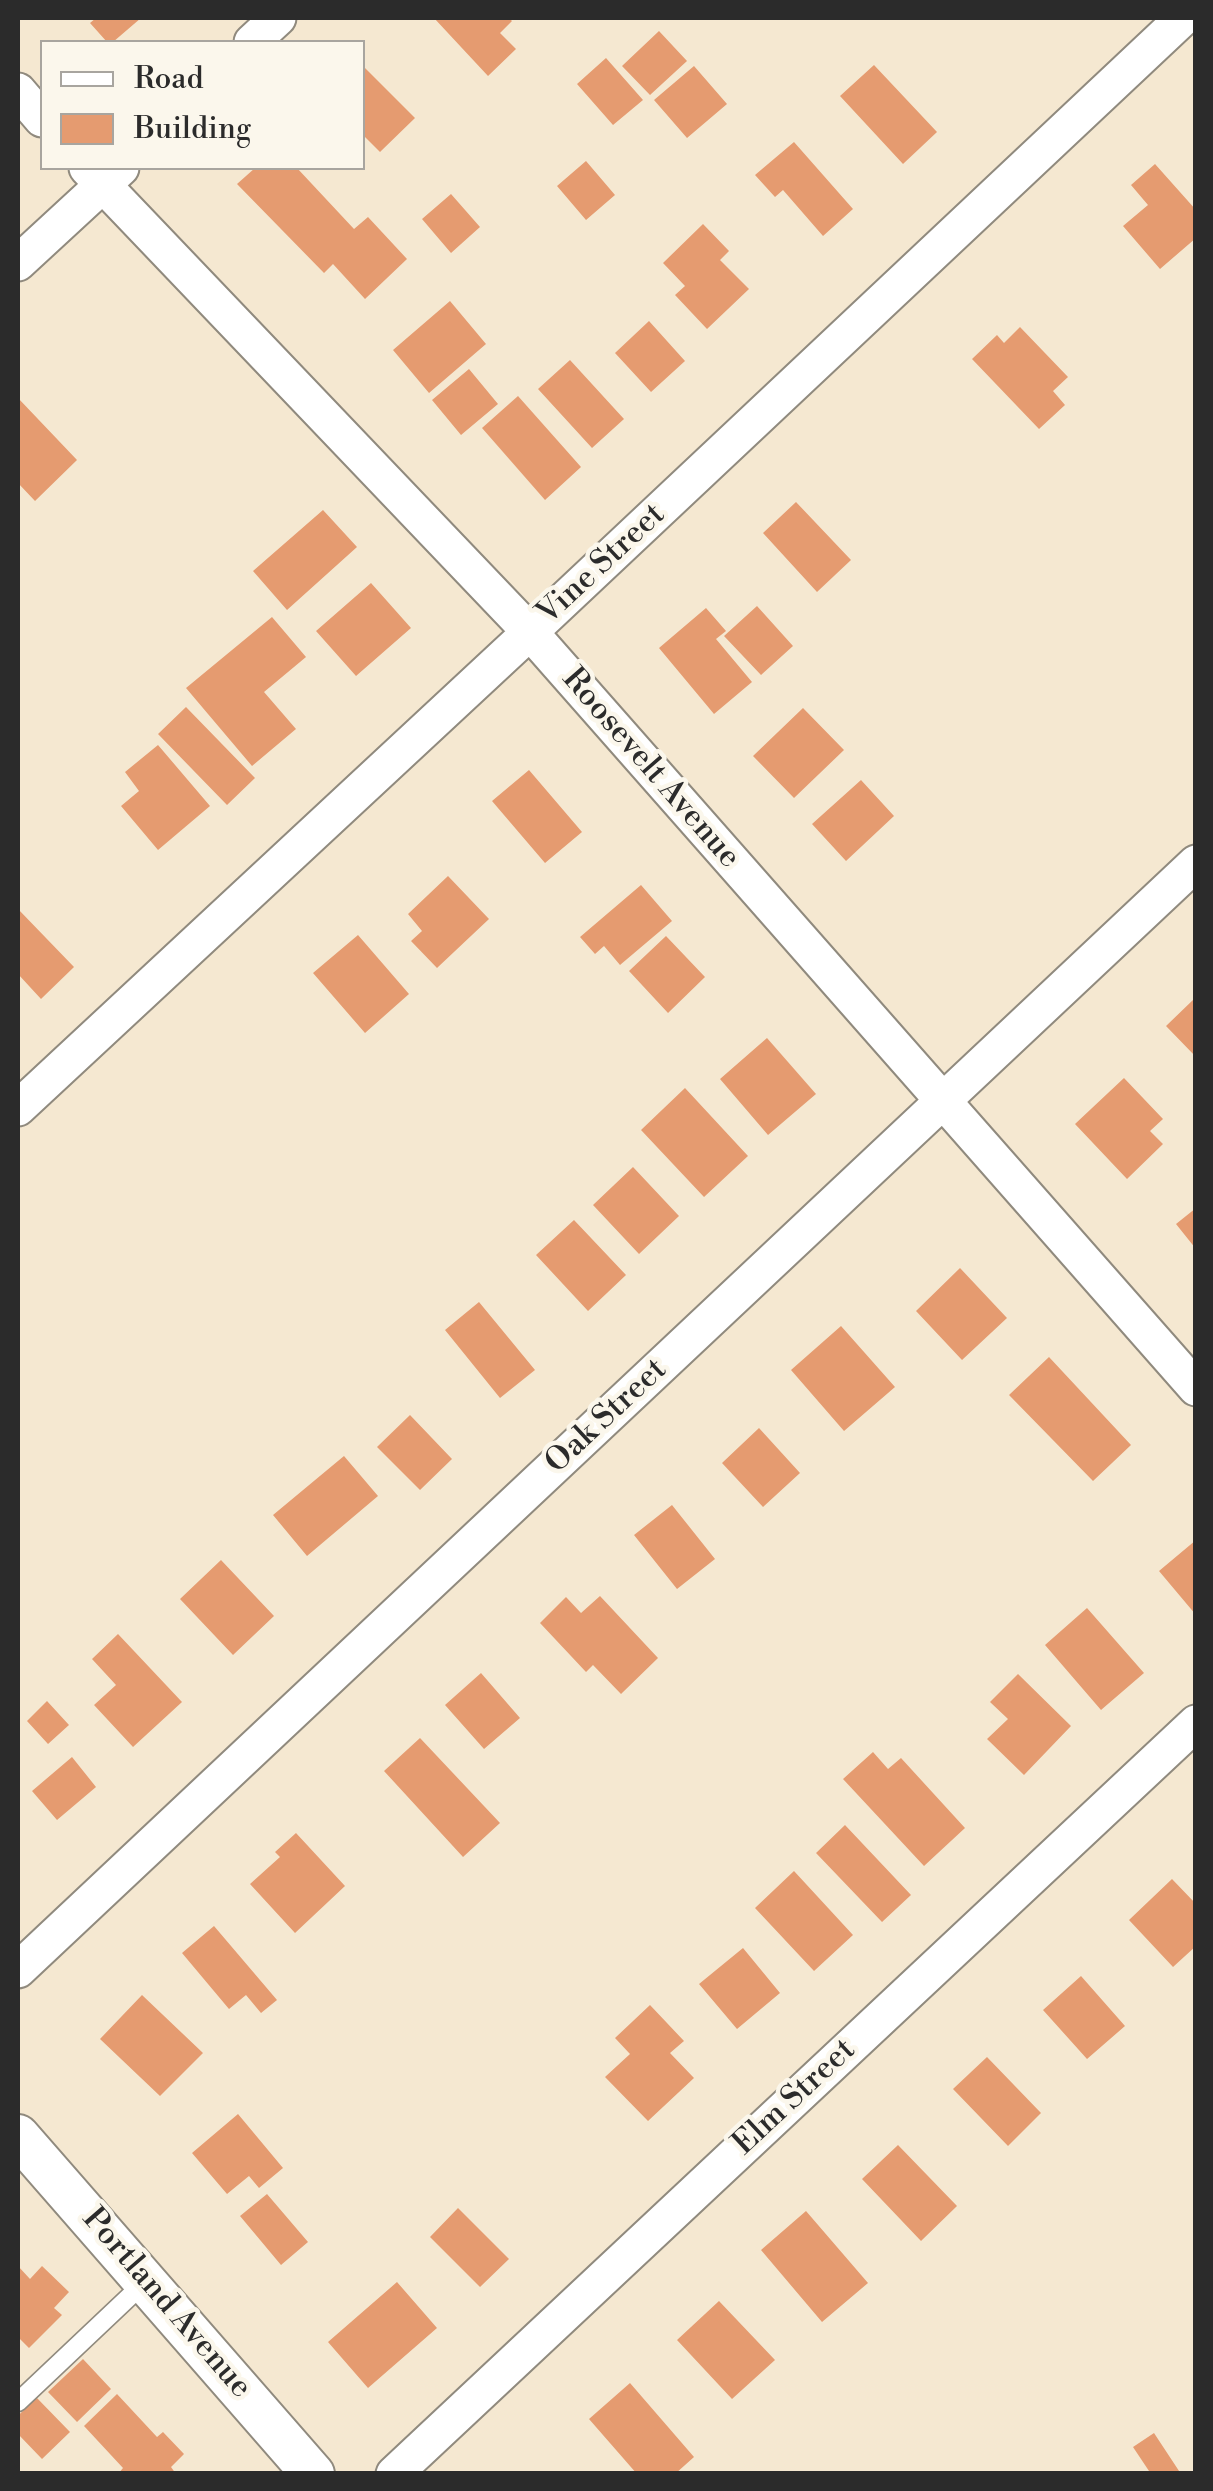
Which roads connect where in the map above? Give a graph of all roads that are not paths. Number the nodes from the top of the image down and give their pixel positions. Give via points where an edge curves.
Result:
1 (278, 18) edge
2 (1183, 18) edge
3 (254, 40) edge
4 (18, 92) edge
5 (40, 117) edge
6 (103, 173) edge
7 (18, 263) edge
8 (530, 632) junction
9 (1196, 863) edge
10 (943, 1104) junction
11 (18, 1108) edge
12 (1196, 1388) edge
13 (1196, 1724) edge
14 (18, 1970) edge
15 (18, 2136) edge
16 (146, 2281) junction
17 (18, 2402) edge
18 (313, 2474) edge
19 (394, 2474) edge

1 - 3 street
2 - 8 street, Vine Street
4 - 5 street
6 - 7 street
6 - 8 street, Roosevelt Avenue
8 - 10 street, Roosevelt Avenue
8 - 11 street, Vine Street
9 - 10 street, Oak Street
10 - 12 street, Roosevelt Avenue
10 - 14 street, Oak Street
13 - 19 street, Elm Street
15 - 16 street, Portland Avenue
16 - 17 lane
16 - 18 street, Portland Avenue

